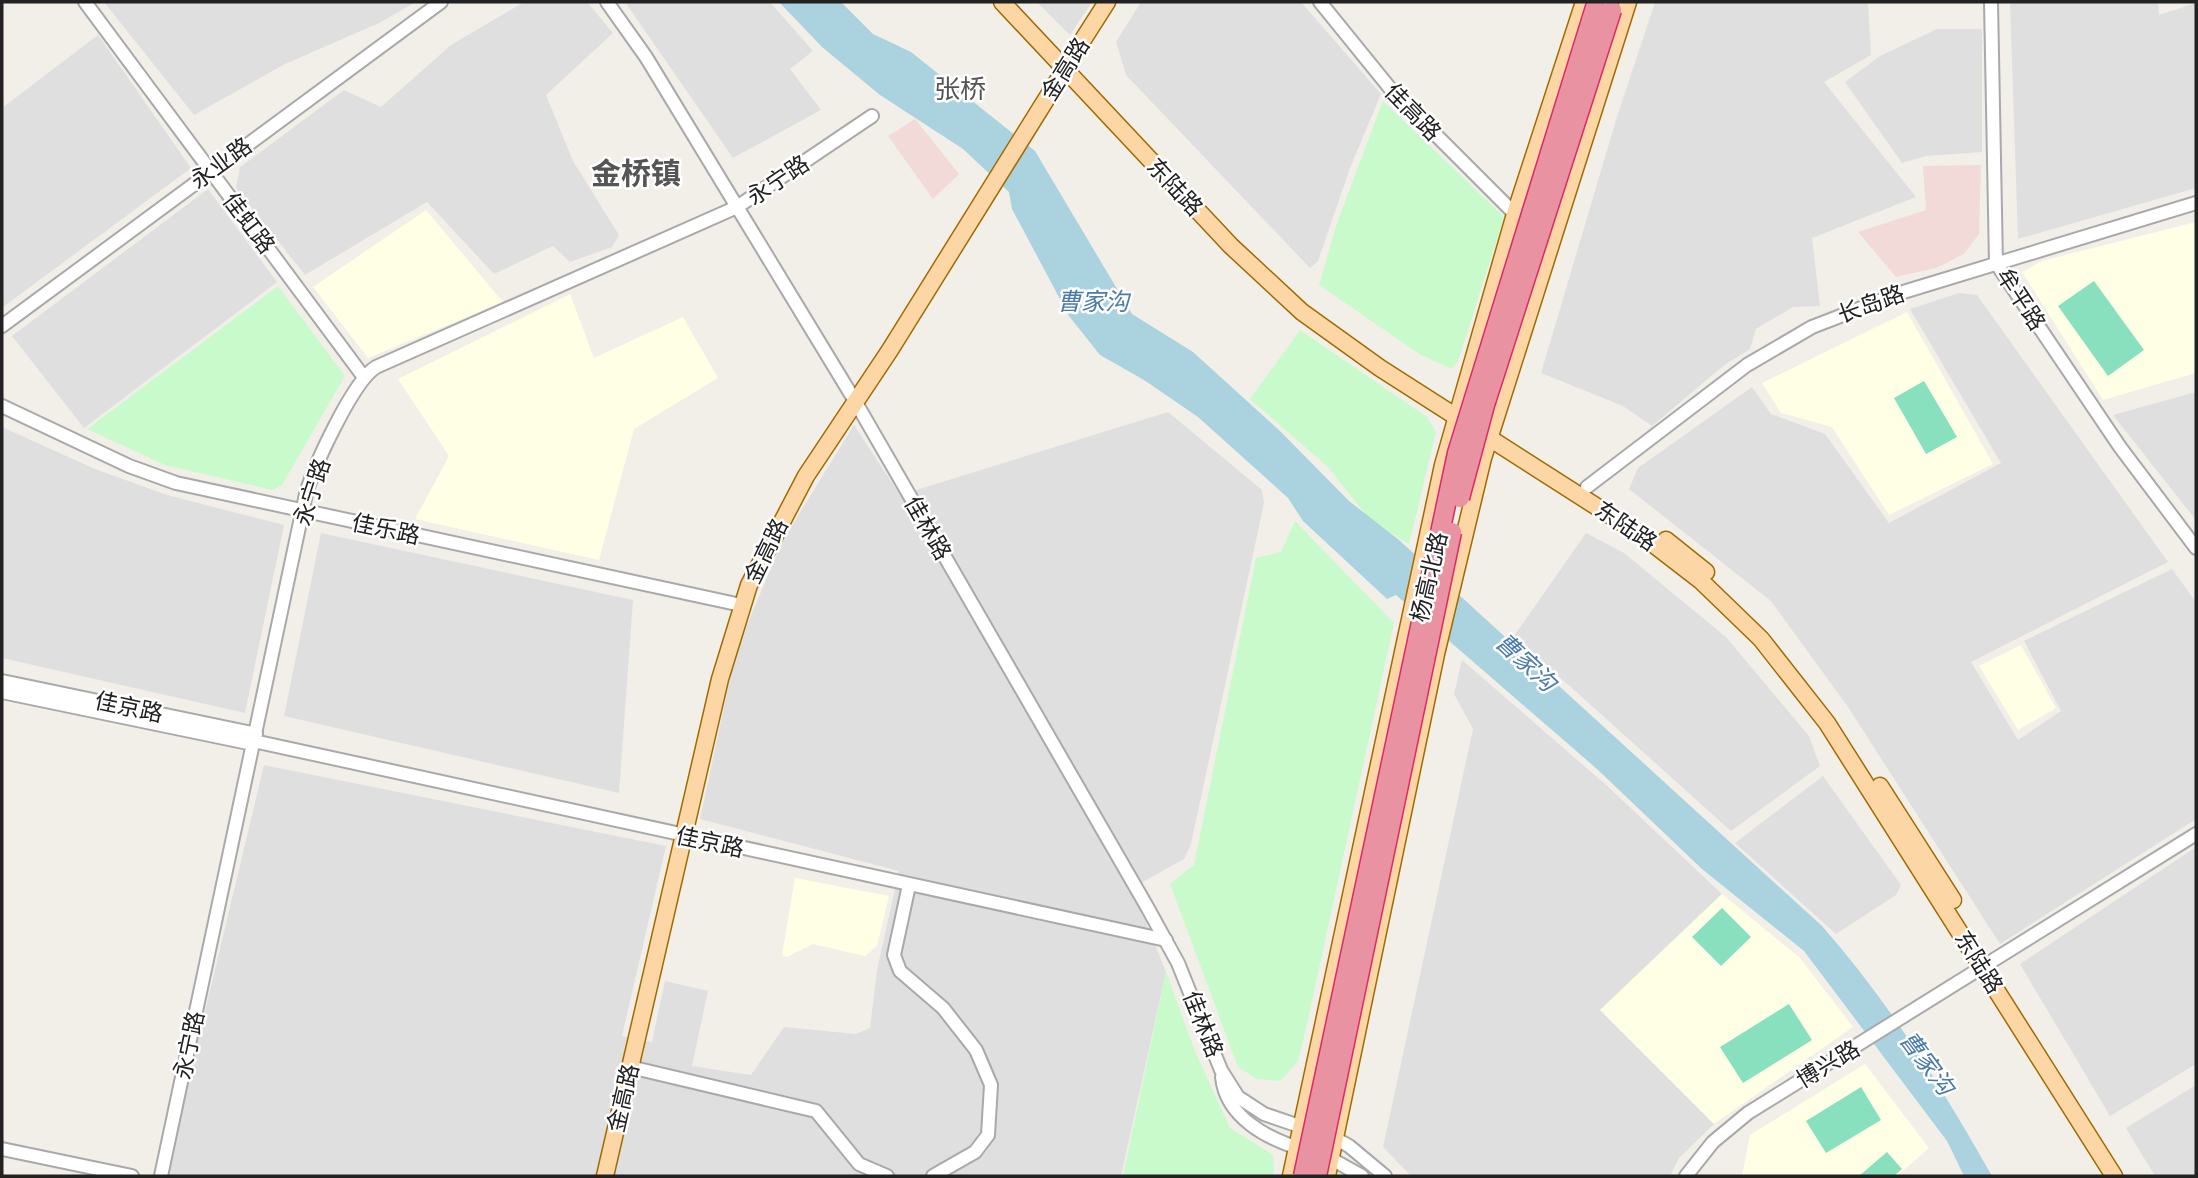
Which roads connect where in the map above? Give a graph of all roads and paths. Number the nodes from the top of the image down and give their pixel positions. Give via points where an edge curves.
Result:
1 (85, 2) edge
2 (441, 2) edge
3 (607, 2) edge
4 (1002, 2) edge
5 (1016, 2) edge
6 (1107, 2) edge
7 (1320, 2) edge
8 (1991, 2) edge
9 (1605, 4) edge
10 (1068, 65) junction
11 (872, 116) dead end
12 (211, 171) junction
13 (2196, 203) edge
14 (737, 207) junction
15 (1515, 214) junction
16 (1996, 263) junction
17 (2, 326) edge
18 (363, 376) junction
19 (855, 401) junction
20 (2, 406) edge
21 (1457, 411) junction
22 (1490, 432) junction
23 (1587, 487) junction
24 (303, 511) junction
25 (2196, 548) edge
26 (741, 605) junction
27 (2, 681) edge
28 (2, 692) edge
29 (254, 740) junction
30 (684, 833) junction
31 (2196, 834) edge
32 (909, 885) junction
33 (1164, 936) junction
34 (1987, 965) junction
35 (630, 1067) junction
36 (1222, 1070) junction
37 (1300, 1127) junction
38 (1335, 1137) junction
39 (1297, 1148) junction
40 (2, 1149) edge
41 (1330, 1157) junction
42 (132, 1176) edge
43 (161, 1176) edge
44 (605, 1176) edge
45 (887, 1176) edge
46 (933, 1176) edge
47 (1291, 1176) edge
48 (1303, 1176) edge
49 (1317, 1176) edge
50 (1327, 1176) edge
51 (1362, 1176) edge
52 (1385, 1176) edge
53 (1686, 1176) edge
54 (2114, 1176) edge
55 (2126, 1176) edge

1 - 12 street, 佳虹路
2 - 12 street, 永业路
3 - 14 street, 佳林路
4 - 10 main road, 东陆路
5 - 10 main road, 东陆路
6 - 10 main road, 金高路
7 - 15 street, 佳高路 via 1400,99
8 - 16 street, 牟平路
9 - 15 main road, 杨高北路
9 - 22 main road, 杨高北路
9 - 48 highway, 杨高北路, bridge via 1457,453
9 - 49 highway, 杨高北路, bridge via 1464,479
10 - 19 main road, 金高路
10 - 21 main road, 东陆路 via 1285,283
11 - 14 street, 永宁路
12 - 17 street, 永业路
12 - 18 street, 佳虹路
13 - 16 street, 长岛路
14 - 18 street, 永宁路
14 - 19 street, 佳林路
15 - 21 main road, 杨高北路
16 - 23 street, 长岛路 via 1853,309 1778,345
16 - 25 street, 牟平路 via 2120,447
18 - 24 street, 永宁路 via 311,479
19 - 26 main road, 金高路 via 806,476
19 - 33 street, 佳林路
20 - 24 street, 佳乐路 via 159,477
21 - 22 main road, 东陆路
21 - 37 main road, 杨高北路
22 - 23 main road, 东陆路
22 - 34 main road, 东陆路 via 1654,544 1762,639 1827,723
22 - 38 main road, 杨高北路 via 1436,654
23 - 34 main road, 东陆路 via 1688,556 1781,645 1843,728
24 - 26 street, 佳乐路
24 - 29 street, 永宁路
26 - 30 main road, 金高路
27 - 29 street, 佳京路
28 - 29 street, 佳京路
29 - 30 street, 佳京路
29 - 43 street, 永宁路
30 - 32 street, 佳京路
30 - 33 street, 佳京路
30 - 35 main road, 金高路
31 - 34 street, 博兴路
32 - 33 street, 佳京路
32 - 46 street via 894,955 900,971 943,1008 976,1050 991,1085 988,1135 975,1152
33 - 36 street, 佳林路
34 - 53 street, 博兴路 via 1738,1120
34 - 54 main road, 东陆路
34 - 55 main road, 东陆路
35 - 44 main road, 金高路
35 - 45 street via 816,1111 859,1164
36 - 37 street, 佳林路 via 1238,1097 1250,1106
36 - 39 street, 佳林路 via 1223,1093 1239,1114 1263,1134
37 - 38 street, 佳林路
37 - 39 main road, 杨高北路
38 - 41 main road, 杨高北路
38 - 52 street
39 - 41 street, 佳林路
39 - 47 main road, 杨高北路
40 - 42 street
41 - 50 main road, 杨高北路
41 - 51 street, 佳林路

